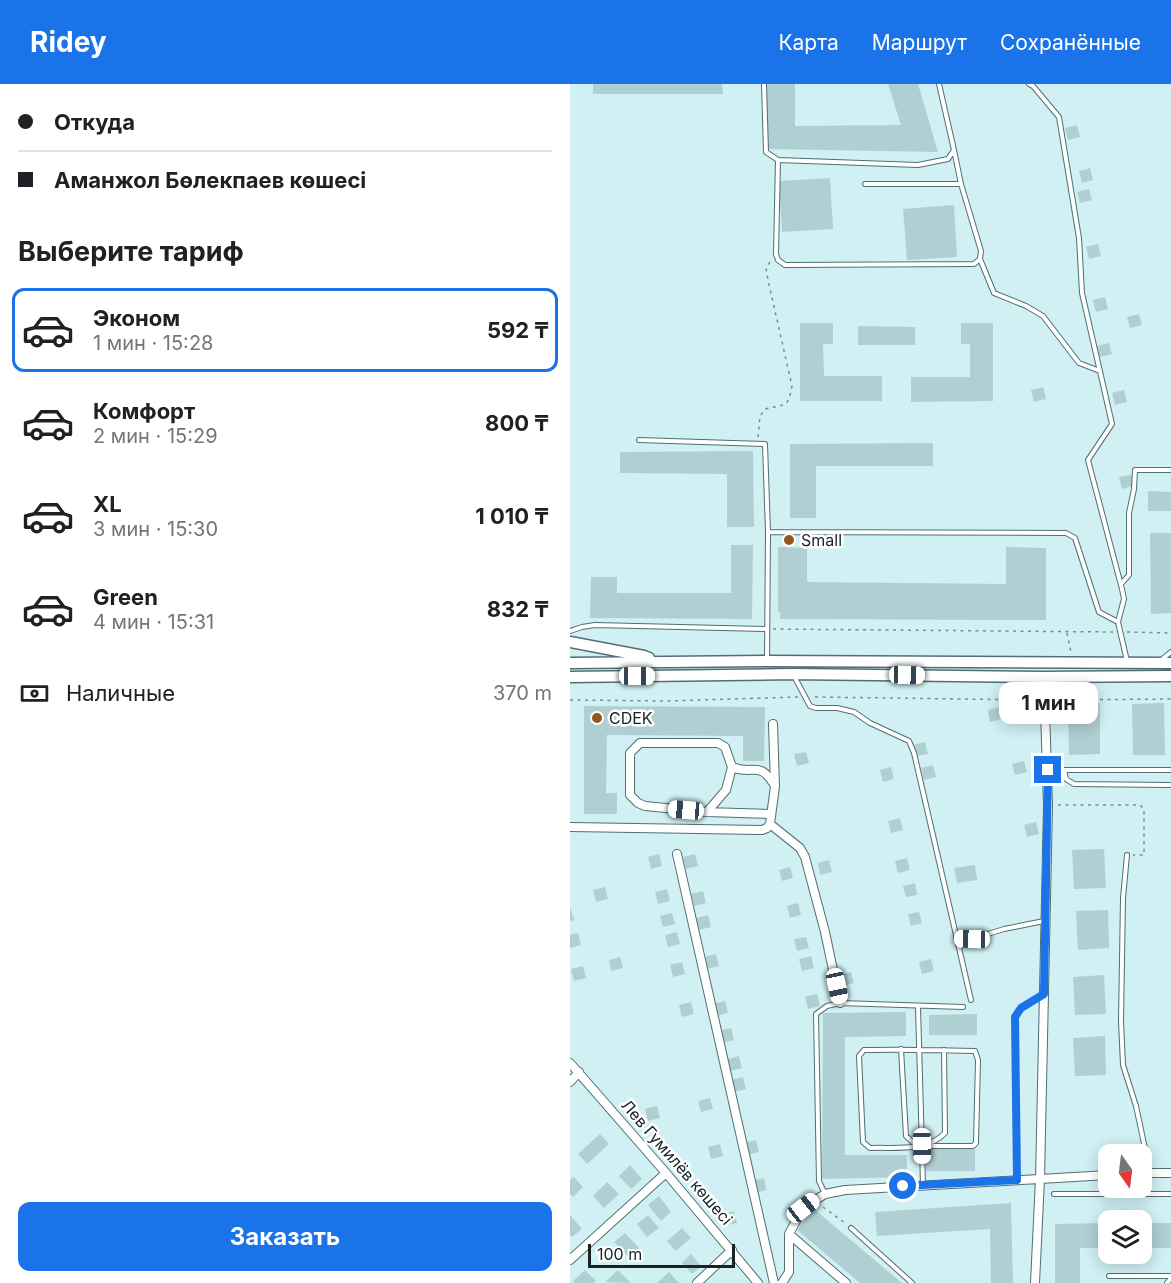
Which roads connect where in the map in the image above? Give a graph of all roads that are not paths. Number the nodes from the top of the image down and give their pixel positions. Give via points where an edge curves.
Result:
1 (764, 84) edge
2 (939, 84) edge
3 (1029, 84) edge
4 (954, 150) junction
5 (778, 160) junction
6 (865, 184) dead end
7 (961, 184) junction
8 (980, 259) junction
9 (1100, 371) junction
10 (639, 440) dead end
11 (1171, 470) edge
12 (768, 532) junction
13 (1121, 585) junction
14 (1118, 622) junction
15 (767, 629) junction
16 (570, 631) edge
17 (570, 642) edge
18 (1171, 652) edge
19 (655, 661) junction
20 (767, 661) junction
21 (570, 663) edge
22 (1128, 663) junction
23 (1159, 663) junction
24 (1171, 663) edge
25 (792, 674) junction
26 (1171, 676) edge
27 (570, 677) edge
28 (1044, 677) junction
29 (773, 724) dead end
30 (732, 767) junction
31 (1048, 770) junction
32 (1064, 770) junction
33 (1171, 770) edge
34 (1171, 785) edge
35 (775, 786) junction
36 (706, 812) junction
37 (771, 814) junction
38 (770, 824) junction
39 (570, 828) edge
40 (677, 854) dead end
41 (1127, 855) road end
42 (1045, 921) junction
43 (957, 938) junction
44 (1044, 994) junction
45 (971, 1000) dead end
46 (840, 1003) junction
47 (918, 1007) junction
48 (963, 1007) dead end
49 (920, 1049) junction
50 (901, 1050) junction
51 (944, 1050) junction
52 (570, 1063) edge
53 (579, 1072) junction
54 (570, 1082) edge
55 (1142, 1144) edge
56 (920, 1146) junction
57 (666, 1173) junction
58 (1152, 1173) edge
59 (1171, 1173) edge
60 (1098, 1176) edge
61 (1040, 1179) junction
62 (1017, 1180) junction
63 (923, 1185) junction
64 (825, 1194) junction
65 (1054, 1194) dead end
66 (1171, 1194) edge
67 (851, 1228) road end
68 (789, 1234) junction
69 (732, 1250) junction
70 (570, 1260) edge
71 (1109, 1276) dead end
72 (1171, 1277) edge
73 (697, 1283) edge
74 (758, 1283) edge
75 (774, 1283) edge
76 (782, 1283) edge
77 (846, 1283) edge
78 (912, 1283) edge
79 (1035, 1283) edge
80 (1167, 1283) edge

1 - 5 lane via 766,152
2 - 4 lane
3 - 9 lane via 1059,117 1079,238 1082,293
4 - 5 lane via 948,159 918,165
4 - 7 lane
5 - 8 lane via 776,254 784,265 974,264
6 - 7 lane
7 - 8 lane
8 - 9 lane via 994,293 1043,316 1079,363
9 - 13 lane via 1112,424 1088,460
10 - 12 lane via 765,444
11 - 13 lane via 1135,470 1129,513 1129,575
12 - 14 lane via 1066,533 1075,538 1099,612
12 - 15 lane
13 - 14 lane via 1124,599
14 - 22 lane
15 - 16 lane via 596,626
15 - 20 lane
17 - 19 street
18 - 23 lane
19 - 20 street
19 - 21 street
20 - 22 street
22 - 23 street
23 - 24 street
25 - 27 street
25 - 28 street
25 - 43 lane via 810,706 854,712 909,741
26 - 28 street
28 - 31 street
29 - 35 street
30 - 35 street via 759,769 768,774
30 - 36 street via 726,790
30 - 36 street via 725,747 718,743 640,743 630,753 630,795 638,803
31 - 32 lane
31 - 42 street
32 - 33 lane
32 - 34 lane via 1066,779 1074,784
35 - 37 street
36 - 37 street
37 - 38 street
38 - 39 street via 762,830
38 - 46 street via 800,848 805,857
40 - 75 street
41 - 55 lane via 1122,1065 1136,1106
42 - 43 lane via 972,939
42 - 44 street
43 - 45 lane
44 - 61 street
44 - 62 lane via 1021,1008 1015,1017
46 - 47 lane
46 - 64 lane via 816,1014 819,1181
47 - 48 lane
47 - 49 lane
49 - 50 lane
49 - 51 lane
49 - 56 lane
50 - 56 lane via 906,1136
50 - 56 lane via 864,1050 859,1056 862,1142 870,1148
51 - 56 lane via 945,1133
51 - 56 lane via 975,1051 977,1055 977,1139 973,1146
52 - 53 street, Лев Гумилёв көшесі
53 - 54 street
53 - 57 street, Лев Гумилёв көшесі
56 - 63 lane
57 - 69 street, Лев Гумилёв көшесі
57 - 70 street
58 - 59 street
60 - 61 street
61 - 62 street
61 - 79 street
62 - 63 street
63 - 64 street
64 - 68 street via 803,1208
65 - 66 lane
67 - 78 lane
68 - 76 street via 789,1272
68 - 77 street
69 - 73 street
69 - 74 street, Лев Гумилёв көшесі
71 - 72 lane
72 - 80 lane

